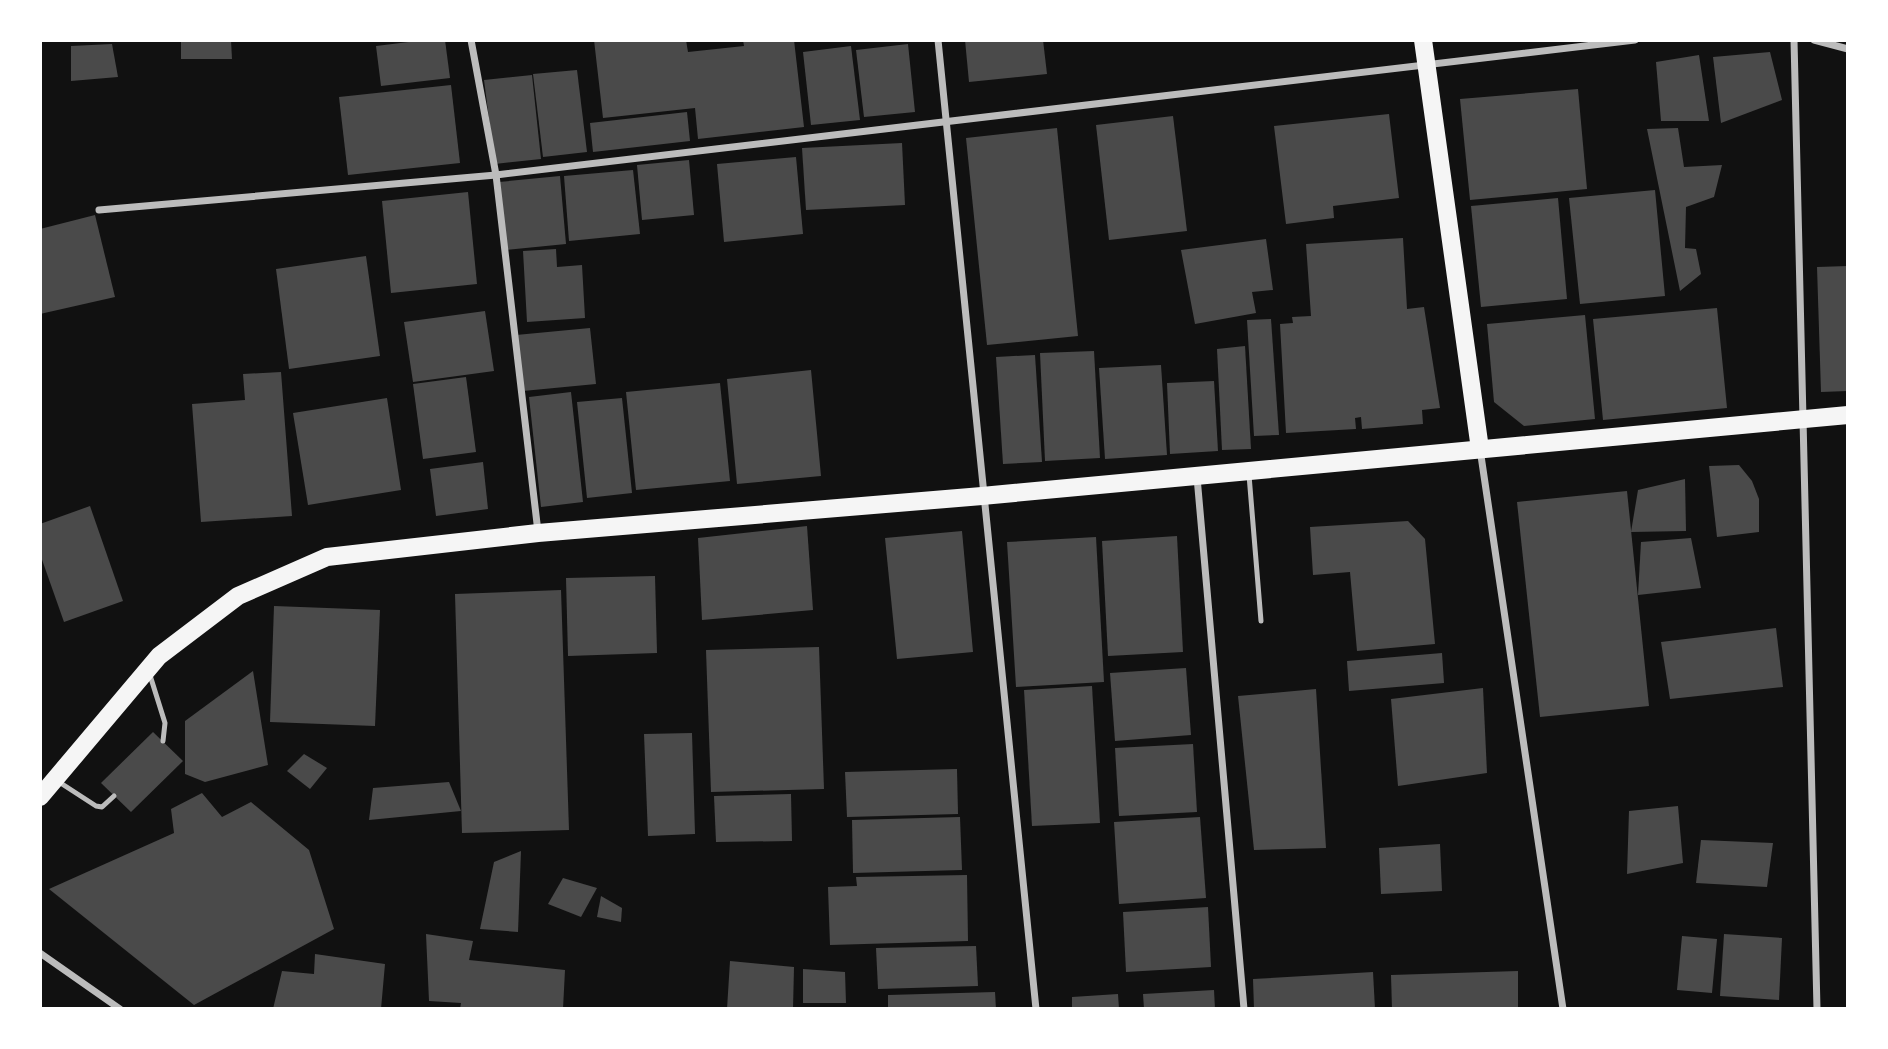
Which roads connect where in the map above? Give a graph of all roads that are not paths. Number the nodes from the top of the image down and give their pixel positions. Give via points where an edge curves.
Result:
1 (471, 40) edge
2 (938, 40) edge
3 (1423, 40) edge
4 (1635, 40) edge
5 (1794, 40) edge
6 (1814, 40) edge
7 (1848, 49) edge
8 (1426, 64) junction
9 (945, 123) junction
10 (496, 175) junction
11 (99, 210) dead end
12 (1848, 415) edge
13 (1805, 419) junction
14 (1480, 449) junction
15 (1249, 472) junction
16 (1197, 477) junction
17 (982, 496) junction
18 (538, 533) junction
19 (1261, 621) dead end
20 (148, 669) junction
21 (163, 741) dead end
22 (55, 779) junction
23 (114, 796) dead end
24 (40, 797) edge
25 (40, 953) edge
26 (120, 1009) edge
27 (1035, 1009) edge
28 (1244, 1009) edge
29 (1563, 1009) edge
30 (1817, 1009) edge

1 - 10 street
2 - 9 street
3 - 8 main road
4 - 8 street
5 - 13 street
6 - 7 street
8 - 9 street
8 - 14 main road
9 - 10 street
9 - 17 street
10 - 11 street
10 - 18 street
12 - 13 main road
13 - 14 main road
13 - 30 street
14 - 15 main road
14 - 29 street
15 - 16 main road
15 - 19 lane
16 - 17 main road
16 - 28 street
17 - 18 main road
17 - 27 street
18 - 20 main road via 327,556 237,596
20 - 21 lane via 165,723
20 - 22 main road
22 - 23 lane via 96,806 102,807
22 - 24 main road
25 - 26 street

